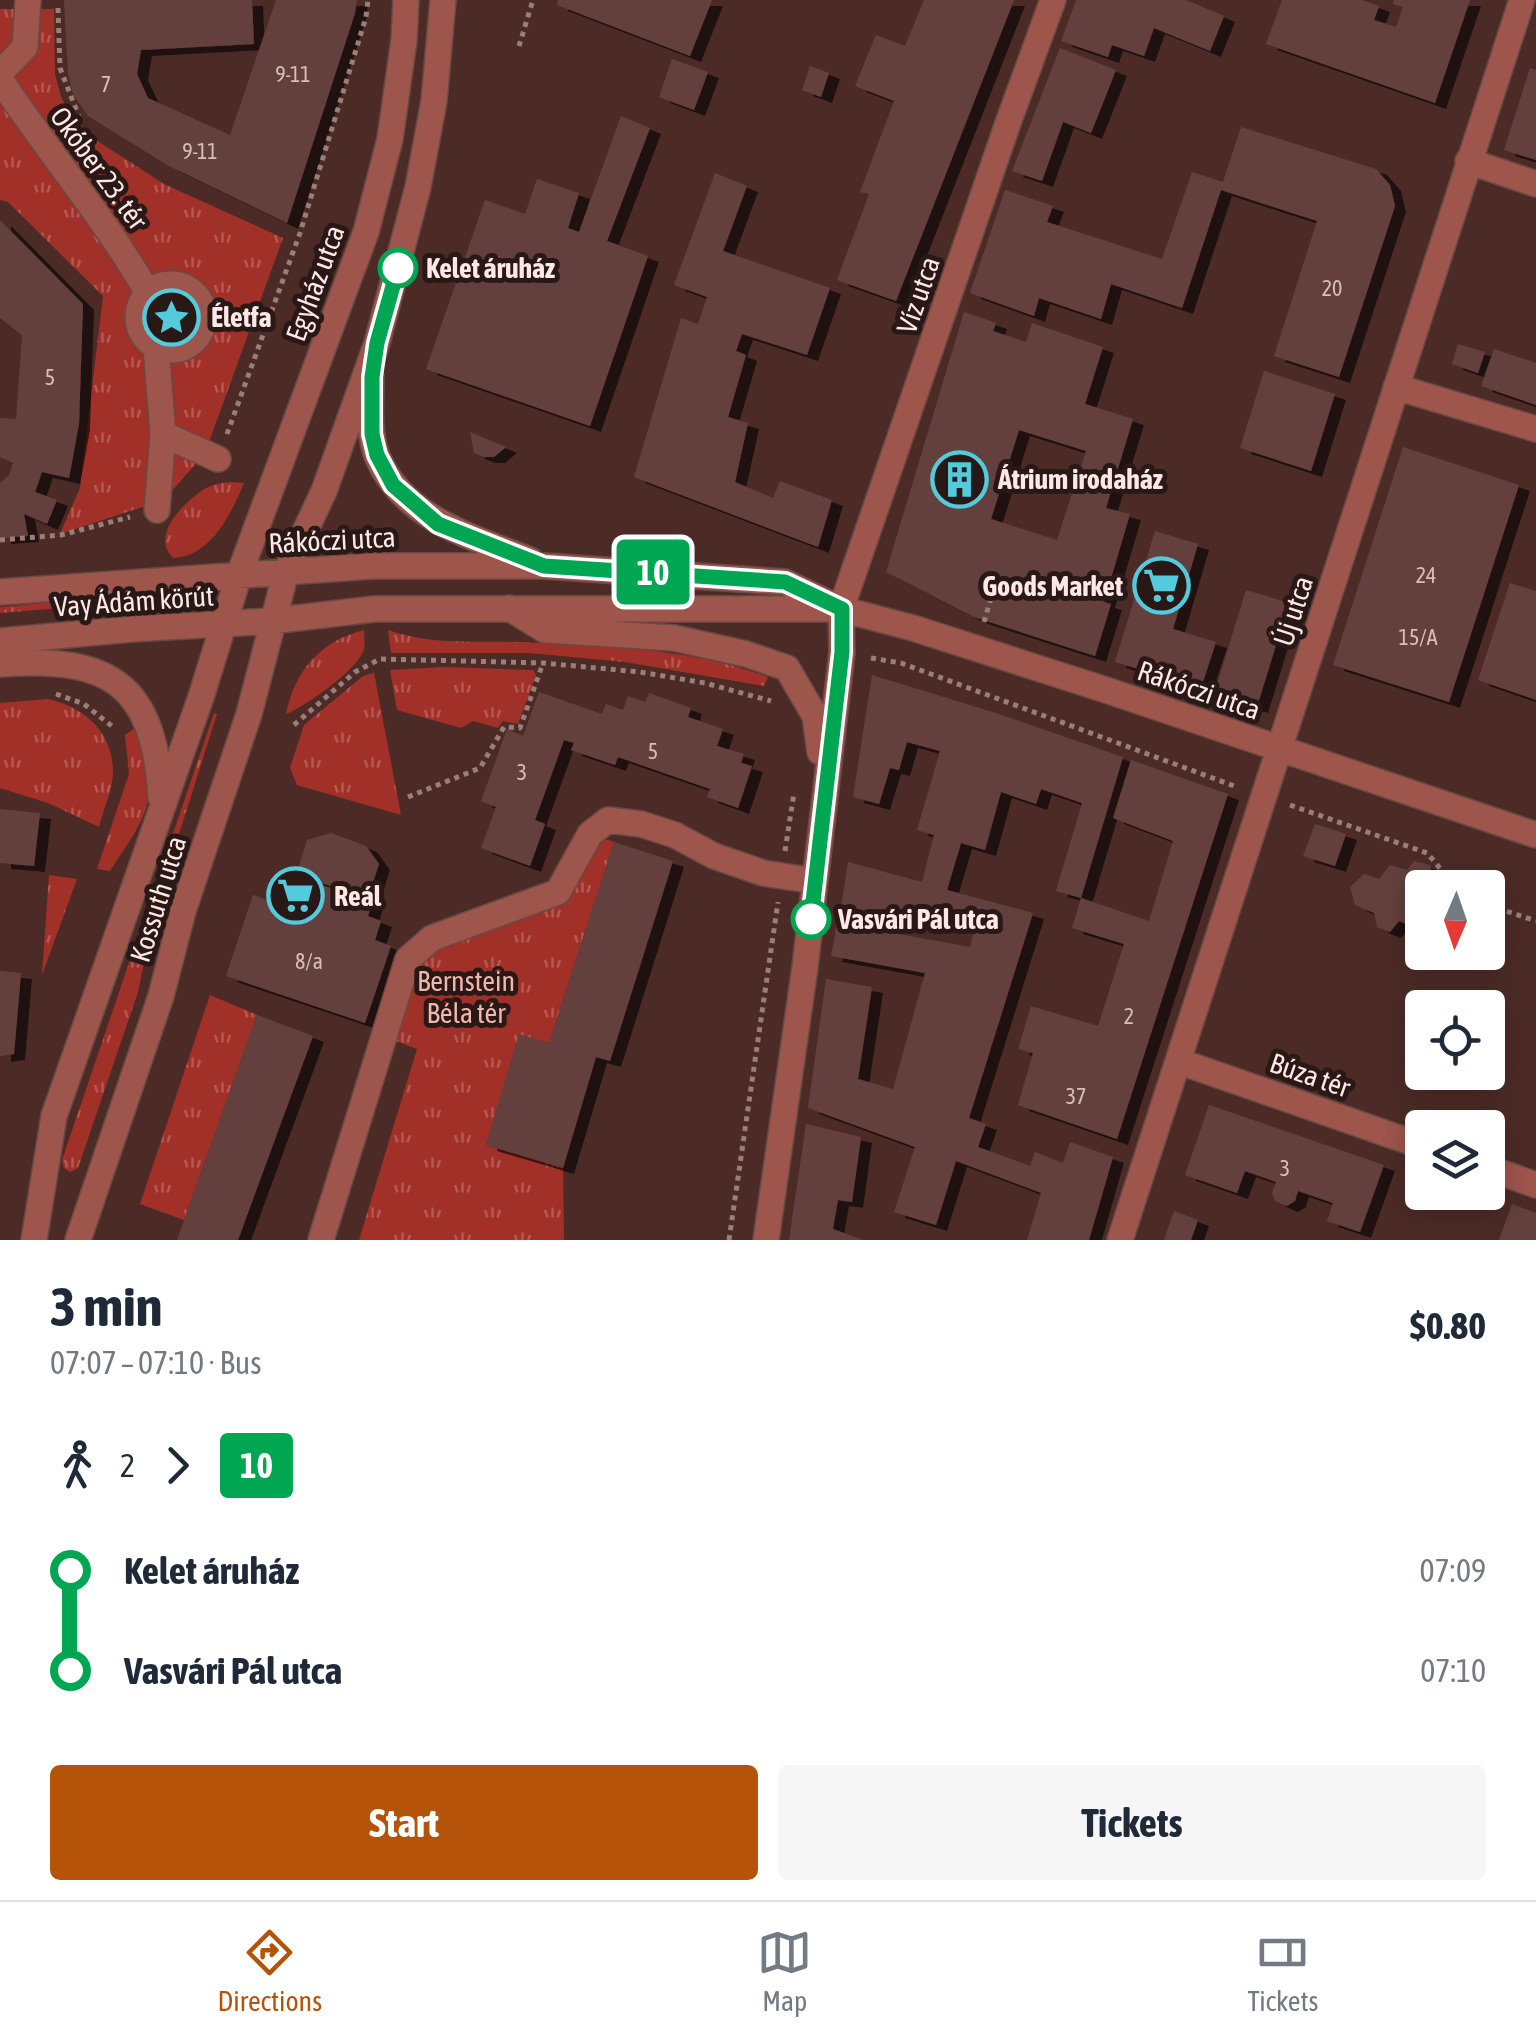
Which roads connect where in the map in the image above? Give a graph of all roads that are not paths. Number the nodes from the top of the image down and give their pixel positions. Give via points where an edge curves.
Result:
1 (28, 0) edge
2 (406, 0) edge
3 (444, 0) edge
4 (1053, 0) edge
5 (1522, 0) edge
6 (0, 76) edge
7 (1468, 160) junction
8 (1536, 184) edge
9 (148, 292) junction
10 (377, 343) junction
11 (156, 347) junction
12 (1396, 386) junction
13 (1536, 428) edge
14 (163, 434) junction
15 (218, 460) road end
16 (156, 510) road end
17 (544, 566) junction
18 (286, 572) junction
19 (238, 575) junction
20 (0, 592) edge
21 (509, 608) junction
22 (842, 609) junction
23 (271, 621) junction
24 (222, 625) junction
25 (0, 641) edge
26 (0, 664) edge
27 (1280, 749) junction
28 (824, 805) junction
29 (162, 811) junction
30 (1536, 835) edge
31 (815, 881) junction
32 (1178, 1061) junction
33 (1405, 1140) edge
34 (1505, 1174) edge
35 (1536, 1185) edge
36 (34, 1240) edge
37 (78, 1240) edge
38 (321, 1240) edge
39 (766, 1240) edge
40 (1120, 1240) edge

1 - 6 street via 25,47
2 - 19 street, Egyház utca via 390,139 366,232
3 - 10 street via 418,188
4 - 22 street, Víz utca
5 - 7 street, Új utca
6 - 9 street, Okóber 23. tér
7 - 8 street
7 - 12 street, Új utca
9 - 11 street via 138,322
9 - 11 street via 168,283 190,289 205,318 189,346
10 - 17 street via 372,434 393,485 438,524
10 - 18 street via 324,491
11 - 14 street
12 - 13 street
12 - 27 street, Új utca
14 - 15 street
14 - 16 street
17 - 18 street, Rákóczi utca
17 - 22 street, Rákóczi utca via 785,582
18 - 19 street, Rákóczi utca
18 - 23 street, Kossuth utca
19 - 20 street, Vay Ádám körút
19 - 24 street, Kossuth utca
21 - 22 street, Rákóczi utca
21 - 23 street, Rákóczi utca via 374,609
21 - 28 street via 545,630 674,638 787,668 815,716
22 - 27 street, Rákóczi utca
22 - 28 street
23 - 24 street, Vay Ádám körút
23 - 37 street, Kossuth utca via 249,714
24 - 25 street, Vay Ádám körút
24 - 29 street, Kossuth utca
26 - 29 street via 70,665 110,676 128,690 158,754
27 - 30 street, Rákóczi utca
27 - 32 street, Új utca
28 - 31 street
29 - 36 street, Kossuth utca via 54,1116
31 - 38 street via 748,868 675,835 608,820 590,834 558,892 432,938 408,959
31 - 39 street
32 - 33 street, Búza tér
32 - 40 street, Új utca
34 - 35 street

